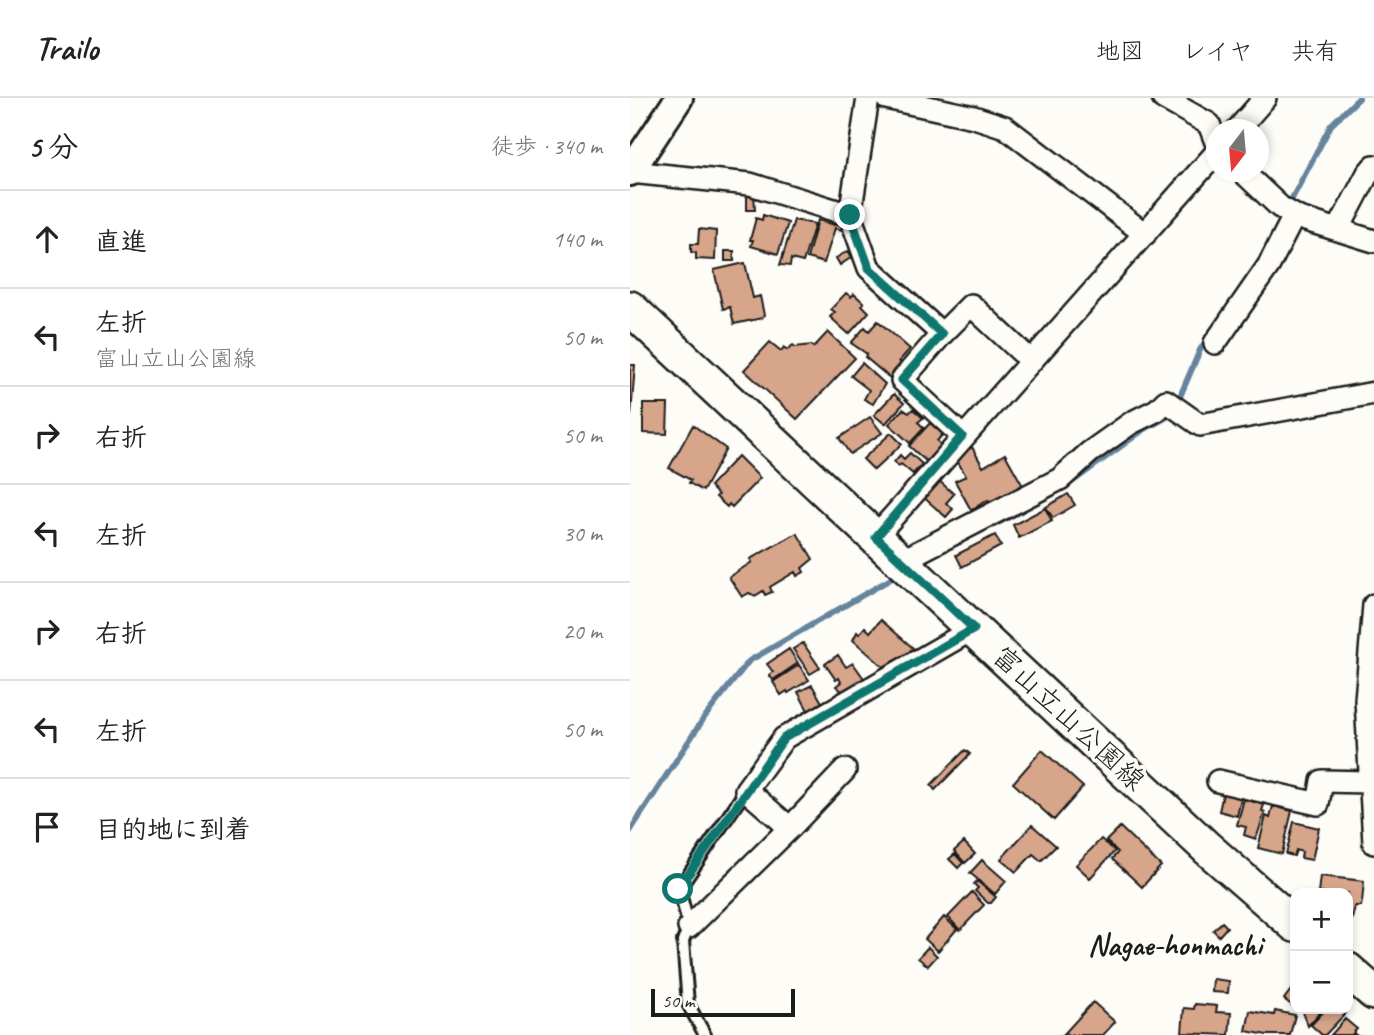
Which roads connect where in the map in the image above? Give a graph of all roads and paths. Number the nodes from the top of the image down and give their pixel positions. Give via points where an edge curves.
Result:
1 (679, 98) edge
2 (868, 98) edge
3 (886, 98) edge
4 (1163, 98) edge
5 (1265, 98) edge
6 (1247, 119) edge
7 (1206, 122) edge
8 (1206, 164) edge
9 (1374, 166) edge
10 (630, 172) edge
11 (1254, 182) edge
12 (1287, 211) junction
13 (850, 215) junction
14 (1338, 230) junction
15 (1145, 234) junction
16 (1374, 241) edge
17 (630, 308) edge
18 (942, 334) junction
19 (1215, 343) dead end
20 (1030, 360) junction
21 (1374, 393) edge
22 (962, 436) junction
23 (876, 537) junction
24 (901, 561) junction
25 (1374, 605) edge
26 (974, 629) junction
27 (1373, 632) edge
28 (1370, 701) edge
29 (845, 770) dead end
30 (1218, 781) dead end
31 (1371, 788) edge
32 (746, 790) junction
33 (790, 828) junction
34 (1374, 844) edge
35 (1290, 921) edge
36 (689, 927) junction
37 (1353, 974) edge
38 (1374, 993) edge
39 (705, 1035) edge

1 - 10 street
2 - 13 street
3 - 15 street via 1005,127
4 - 7 street
5 - 6 street
8 - 15 street
9 - 14 street
10 - 13 street via 750,184
11 - 12 street
12 - 14 street
12 - 19 street via 1269,265
13 - 18 street via 869,268
14 - 16 street
15 - 20 street
17 - 23 main road, 富山立山公園線
18 - 20 street via 971,305
18 - 22 street via 902,380
20 - 22 street
21 - 24 street via 1200,425 1166,401 1090,452 1060,479
22 - 23 street
23 - 24 main road, 富山立山公園線
24 - 26 main road, 富山立山公園線
25 - 27 street
26 - 32 street via 784,738
26 - 35 main road, 富山立山公園線
27 - 28 street
28 - 31 street
29 - 33 street
30 - 31 street via 1318,804 1322,781
31 - 34 street
32 - 33 street
32 - 36 lane via 678,889
33 - 36 street
36 - 39 lane via 683,941 688,1004
37 - 38 main road

